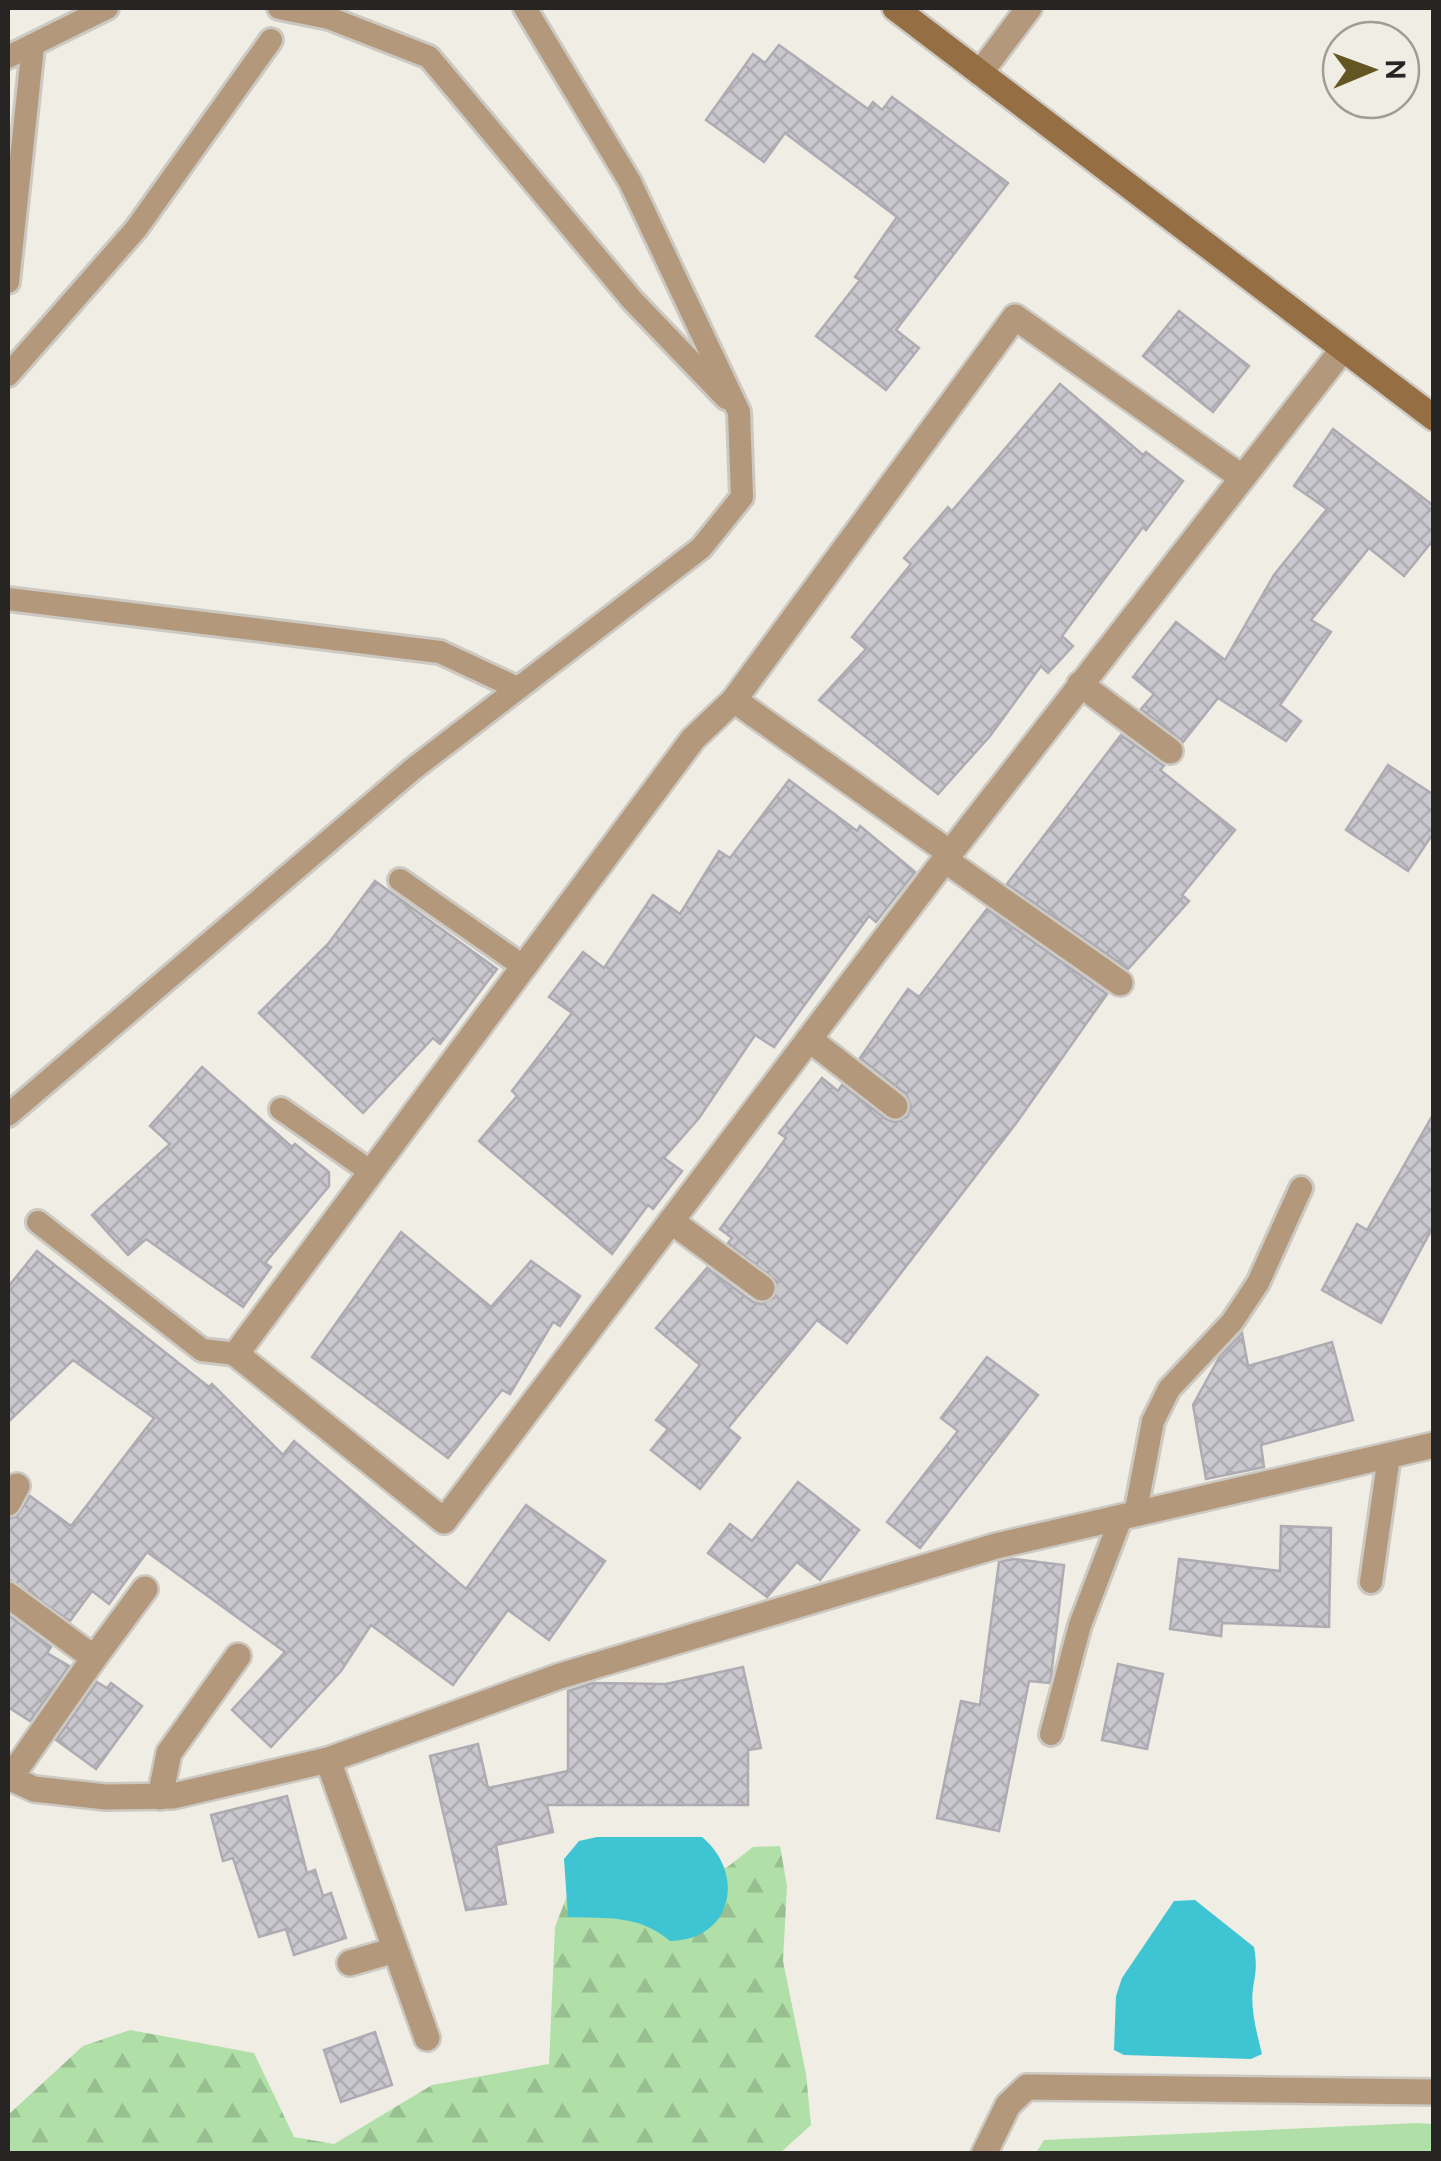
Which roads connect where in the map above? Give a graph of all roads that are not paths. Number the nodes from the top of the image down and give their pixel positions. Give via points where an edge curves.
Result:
1 (107, 8) edge
2 (279, 8) edge
3 (525, 8) edge
4 (895, 8) edge
5 (1029, 8) edge
6 (271, 40) dead end
7 (33, 46) junction
8 (8, 57) edge
9 (980, 72) junction
10 (8, 282) edge
11 (1342, 349) junction
12 (8, 375) edge
13 (739, 412) junction
14 (1434, 418) edge
15 (1240, 476) junction
16 (8, 599) edge
17 (1080, 684) junction
18 (515, 687) junction
19 (734, 700) junction
20 (1170, 751) dead end
21 (948, 857) junction
22 (400, 880) dead end
23 (524, 967) junction
24 (1120, 983) dead end
25 (810, 1039) junction
26 (895, 1106) dead end
27 (282, 1109) dead end
28 (8, 1115) edge
29 (371, 1172) junction
30 (1300, 1188) dead end
31 (671, 1221) junction
32 (38, 1222) dead end
33 (762, 1288) dead end
34 (236, 1354) junction
35 (1434, 1445) edge
36 (1389, 1456) junction
37 (1128, 1517) junction
38 (1371, 1582) dead end
39 (145, 1590) dead end
40 (8, 1595) edge
41 (238, 1656) dead end
42 (94, 1658) junction
43 (1052, 1734) dead end
44 (328, 1760) junction
45 (9, 1777) edge
46 (160, 1796) junction
47 (395, 1950) junction
48 (350, 1963) dead end
49 (427, 2038) dead end
50 (1434, 2092) edge
51 (984, 2154) edge

1 - 7 lane
2 - 13 lane via 329,18 429,57 632,300
3 - 13 lane via 630,182
4 - 9 street
5 - 9 street
6 - 12 lane via 136,229
7 - 8 lane
7 - 10 lane
9 - 11 street
11 - 14 street
11 - 15 street
13 - 18 lane via 742,497 701,548
15 - 17 street
15 - 19 street via 1014,316
16 - 18 lane via 440,652
17 - 20 street
17 - 21 street
18 - 28 lane
19 - 21 street
19 - 23 street via 693,739
21 - 24 street
21 - 25 street
22 - 23 lane
23 - 29 street
25 - 26 street
25 - 31 street
27 - 29 lane
29 - 34 street
30 - 37 lane via 1258,1283 1232,1322 1169,1389 1153,1421
31 - 33 street
31 - 34 street via 444,1521
32 - 34 lane via 202,1350
35 - 36 street
36 - 37 street
36 - 38 lane
37 - 43 lane via 1080,1624
37 - 44 street via 996,1546 560,1676
39 - 42 street
40 - 42 street
41 - 46 street via 169,1753
42 - 45 street
44 - 46 street
44 - 47 street
45 - 46 street via 34,1789
47 - 48 street
47 - 49 street
50 - 51 street via 1028,2087 1008,2105

